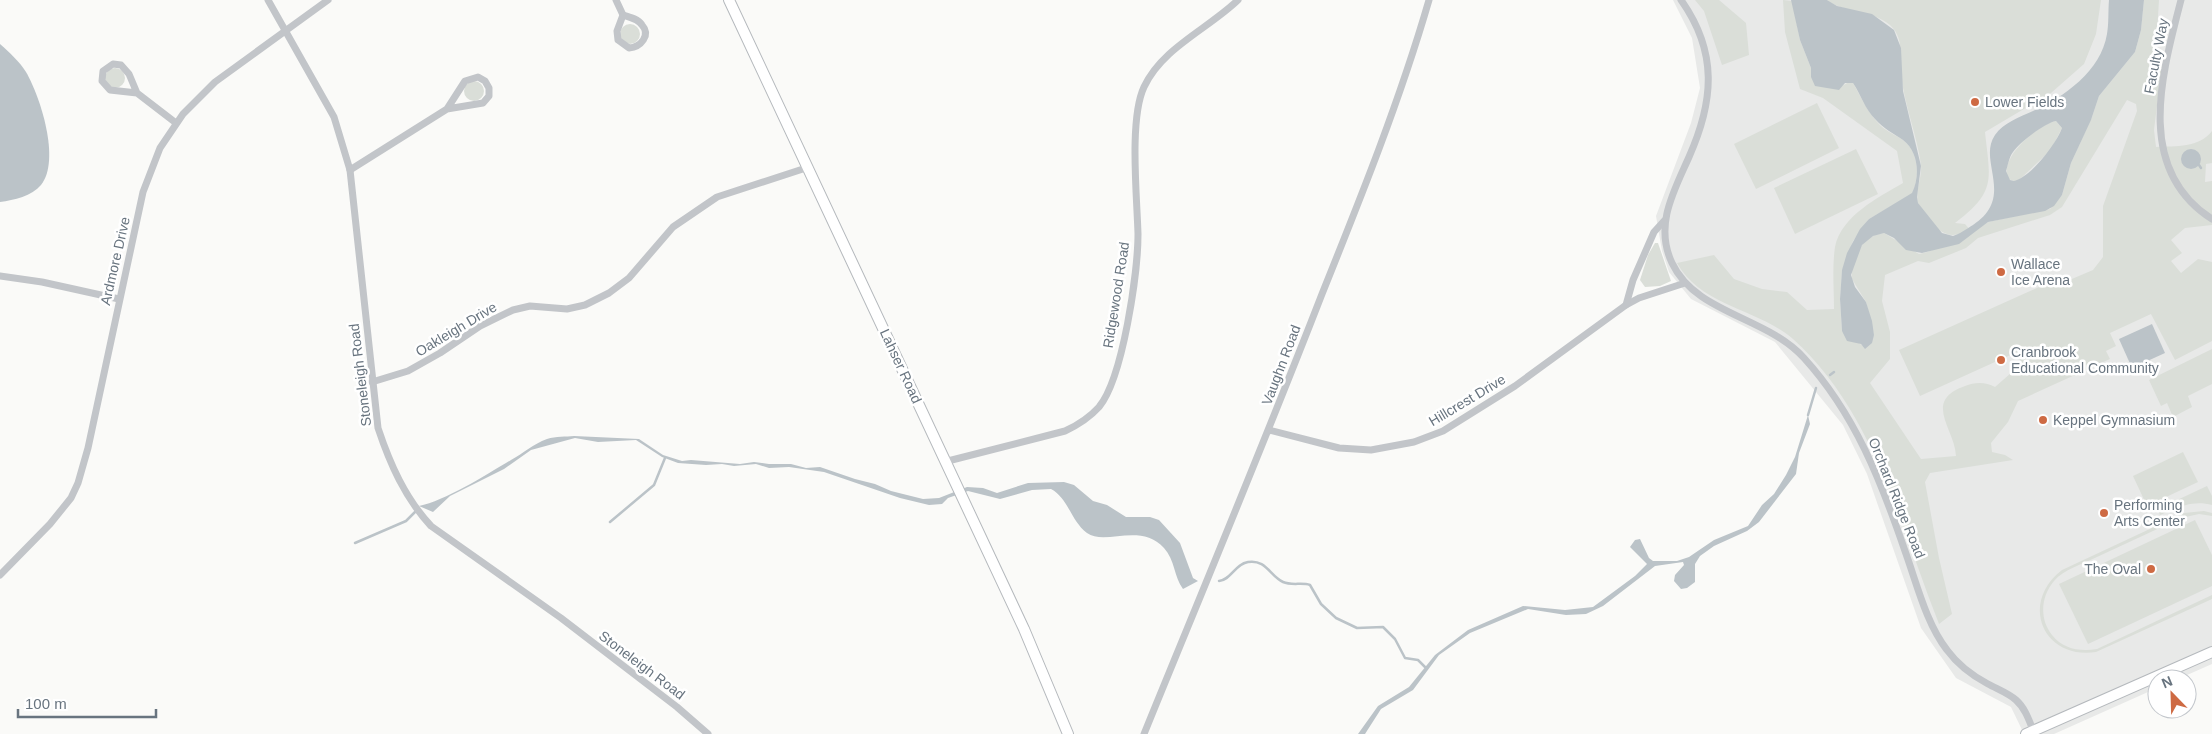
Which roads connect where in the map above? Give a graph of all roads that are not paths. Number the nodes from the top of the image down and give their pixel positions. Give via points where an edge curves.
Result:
1 (268, 0) edge
2 (328, 0) edge
3 (616, 0) edge
4 (729, 0) edge
5 (1238, 0) edge
6 (1429, 0) edge
7 (1681, 0) edge
8 (2181, 0) edge
9 (623, 15) junction
10 (286, 31) junction
11 (137, 93) junction
12 (447, 109) junction
13 (176, 123) junction
14 (808, 167) junction
15 (350, 170) junction
16 (2212, 220) edge
17 (1664, 221) junction
18 (0, 276) edge
19 (1685, 283) junction
20 (119, 299) junction
21 (1626, 305) junction
22 (372, 382) junction
23 (1269, 430) junction
24 (944, 462) junction
25 (0, 575) edge
26 (2212, 652) edge
27 (2029, 732) edge
28 (708, 734) edge
29 (1068, 734) edge
30 (1144, 734) edge

1 - 10 street, Stoneleigh Road
2 - 10 street, Ardmore Drive
3 - 9 street
4 - 14 street, Lahser Road
5 - 24 street, Ridgewood Road via 1164,60 1151,75 1140,97 1137,123 1137,263 1119,356 1104,398 1083,421 1065,431
6 - 23 street, Vaughn Road via 1387,128
7 - 17 street, Orchard Ridge Road via 1696,22 1704,43 1708,90 1700,131
8 - 16 street, Faculty Way via 2164,70 2160,106 2162,145 2168,168 2179,188
9 - 9 street via 639,22 645,29 644,39 638,46 629,48 618,40 617,31
10 - 13 street, Ardmore Drive via 215,82
10 - 15 street, Stoneleigh Road via 334,116
11 - 11 street via 110,90 102,81 102,71 113,64 121,65
11 - 13 street
12 - 12 street via 483,102 489,96 485,81 478,77 465,81
12 - 15 street
13 - 20 street, Ardmore Drive via 160,148 143,192
14 - 22 street, Oakleigh Drive via 717,198 673,227 629,278 585,305 567,309 530,306 513,310 480,326 408,371
14 - 24 street, Lahser Road
15 - 22 street, Stoneleigh Road
17 - 19 street, Orchard Ridge Road via 1669,255
17 - 21 street via 1654,232
18 - 20 street
19 - 21 street, Hillcrest Drive
19 - 27 street, Orchard Ridge Road via 1713,303 1773,332 1795,348 1812,367 1845,414 1873,463 1919,590 1942,643 1971,674 2016,700 2025,712
20 - 25 street, Ardmore Drive via 78,483 61,512
21 - 23 street, Hillcrest Drive via 1515,386 1423,440 1384,449 1356,450
22 - 28 street, Stoneleigh Road via 378,428 386,451 415,509 431,526 560,618
23 - 30 street, Vaughn Road
24 - 29 street, Lahser Road via 1024,629
26 - 27 street

